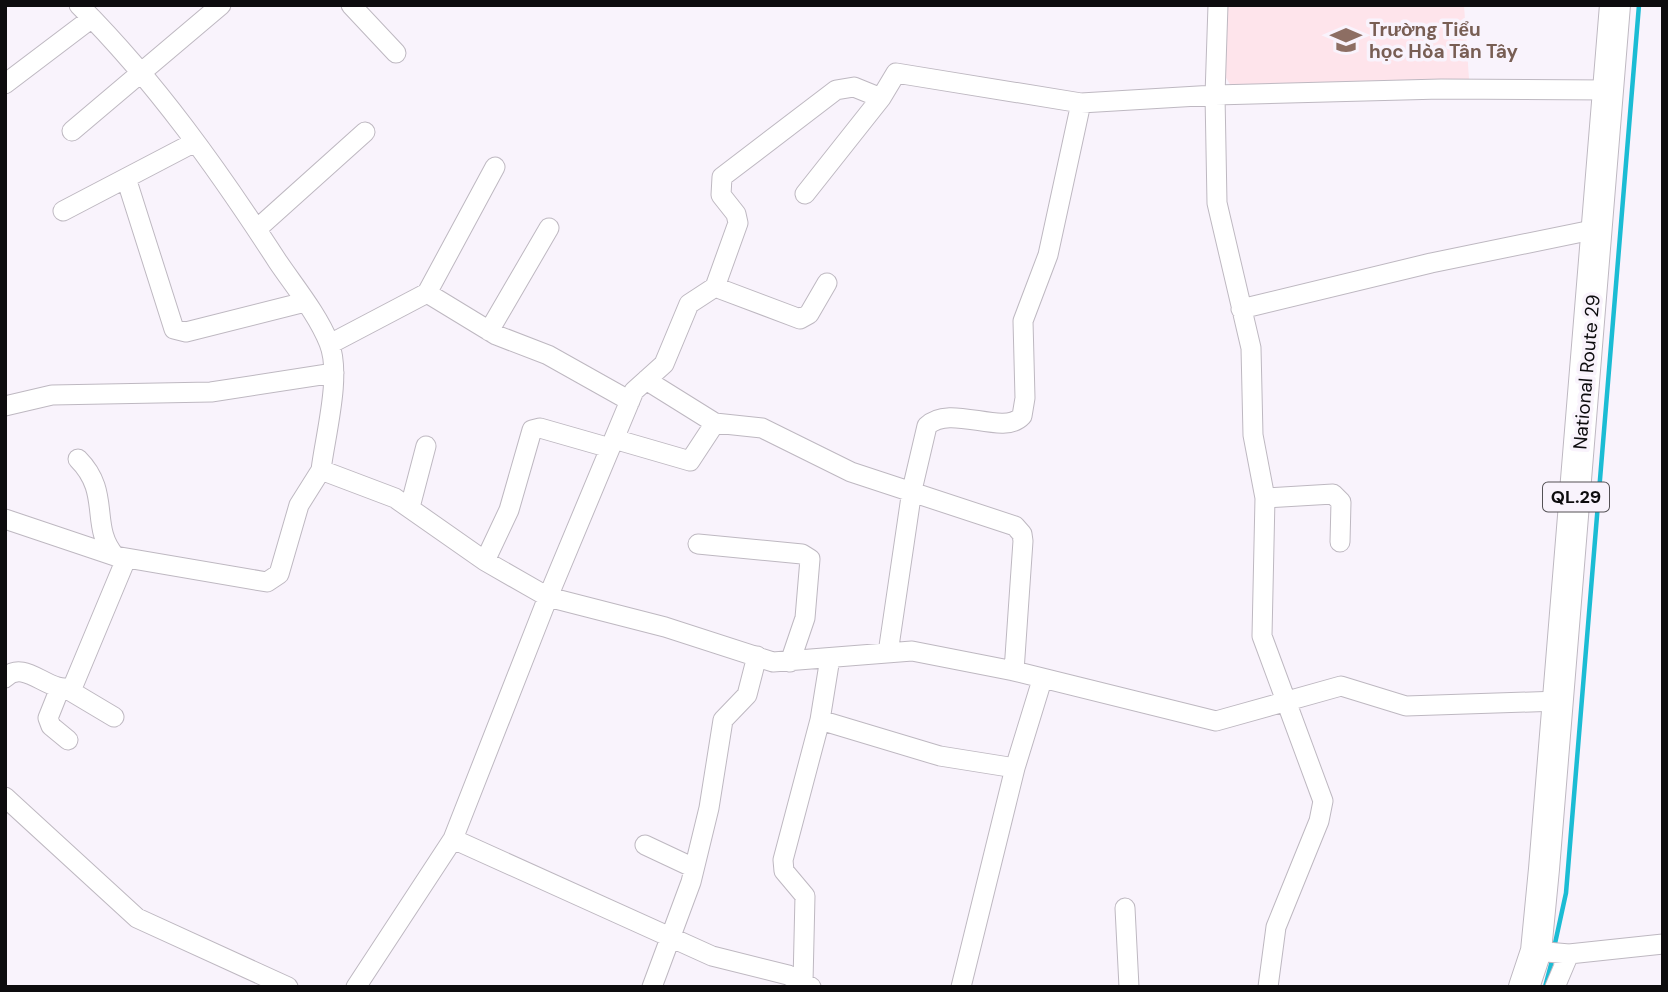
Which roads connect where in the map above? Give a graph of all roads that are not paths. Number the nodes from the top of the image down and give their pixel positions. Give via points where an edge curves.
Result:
1 (221, 5) edge
2 (351, 5) edge
3 (1218, 5) edge
4 (1615, 5) edge
5 (85, 12) edge
6 (396, 53) dead end
7 (141, 71) junction
8 (5, 84) edge
9 (1608, 90) junction
10 (1215, 95) junction
11 (881, 98) junction
12 (1081, 103) junction
13 (72, 131) dead end
14 (365, 132) dead end
15 (195, 142) junction
16 (495, 167) dead end
17 (126, 178) junction
18 (805, 194) dead end
19 (63, 211) dead end
20 (549, 228) dead end
21 (257, 229) junction
22 (1597, 229) junction
23 (827, 283) dead end
24 (715, 287) junction
25 (427, 293) junction
26 (305, 302) junction
27 (1241, 309) junction
28 (489, 331) junction
29 (330, 344) junction
30 (334, 373) junction
31 (646, 380) junction
32 (630, 401) junction
33 (5, 406) edge
34 (715, 423) junction
35 (612, 444) junction
36 (426, 446) dead end
37 (78, 459) dead end
38 (321, 470) junction
39 (912, 490) junction
40 (1265, 498) junction
41 (410, 507) junction
42 (5, 519) edge
43 (1340, 542) dead end
44 (698, 544) dead end
45 (121, 557) junction
46 (485, 561) junction
47 (548, 597) junction
48 (888, 653) junction
49 (757, 656) junction
50 (830, 659) junction
51 (790, 662) junction
52 (1014, 671) junction
53 (5, 678) edge
54 (1042, 680) junction
55 (64, 688) junction
56 (1287, 701) junction
57 (1559, 701) junction
58 (114, 717) dead end
59 (820, 720) junction
60 (68, 740) dead end
61 (1015, 768) junction
62 (5, 797) edge
63 (453, 839) junction
64 (645, 845) dead end
65 (694, 869) junction
66 (1125, 908) dead end
67 (671, 936) junction
68 (1663, 944) edge
69 (1542, 952) junction
70 (1569, 954) junction
71 (807, 984) edge
72 (288, 987) edge
73 (356, 987) edge
74 (652, 987) edge
75 (961, 987) edge
76 (1129, 987) edge
77 (1268, 987) edge
78 (1524, 987) edge
79 (1555, 987) edge

1 - 7 street
2 - 6 street
3 - 10 street
4 - 9 highway, National Route 29 / QL.29
5 - 7 street
5 - 8 street
7 - 13 street
7 - 15 street
9 - 10 street
9 - 22 highway, National Route 29 / QL.29
10 - 12 street
10 - 27 street via 1217,203
11 - 12 street via 896,73
11 - 18 street
11 - 24 street via 854,87 836,90 727,171 720,190 738,223
12 - 39 street via 1048,255 1023,321 1023,416 1011,423 933,420 923,434
14 - 21 street
15 - 17 street
15 - 21 street
16 - 25 street
17 - 19 street
17 - 26 street via 174,329 186,332
20 - 28 street
21 - 26 street
22 - 27 street via 1431,262
22 - 57 highway, National Route 29 / QL.29
23 - 24 street via 809,314 800,319
24 - 31 street via 689,304 664,364
25 - 28 street
25 - 29 street
26 - 29 street
27 - 40 street via 1251,348 1253,435
28 - 32 street via 548,355
29 - 30 street
30 - 33 street via 211,392 51,395
30 - 38 street
31 - 32 street
31 - 34 street
32 - 35 street
34 - 35 street via 690,461
34 - 39 street via 769,431 851,472
35 - 46 street via 532,430 509,510
35 - 47 street
36 - 41 street
37 - 45 street via 98,489 103,538
38 - 41 street
38 - 45 street via 299,505 274,579 260,583
39 - 48 street
39 - 52 street via 1015,526 1022,534
40 - 43 street via 1333,494 1341,502
40 - 56 street via 1262,636
41 - 46 street
42 - 45 street
44 - 51 street via 802,554 810,559 805,618
45 - 55 street via 75,683
46 - 47 street
47 - 49 street
47 - 63 street
48 - 50 street
48 - 52 street via 912,651
49 - 51 street
49 - 65 street via 747,695 723,720
50 - 51 street
50 - 59 street
52 - 54 street
53 - 55 street via 23,672
54 - 56 street via 1216,721
54 - 61 street
55 - 58 street
55 - 60 street via 48,718
56 - 57 street via 1341,686 1406,706
56 - 77 street via 1323,801 1276,927
57 - 69 highway, National Route 29 / QL.29
59 - 61 street via 940,756
59 - 71 street via 783,860 784,871 805,896
61 - 75 street
62 - 72 street via 137,918
63 - 67 street
63 - 73 street
64 - 65 street
65 - 67 street
66 - 76 street
67 - 71 street via 712,956
67 - 74 street
68 - 70 street
69 - 70 street
69 - 78 highway, National Route 29 / QL.29
70 - 79 street

